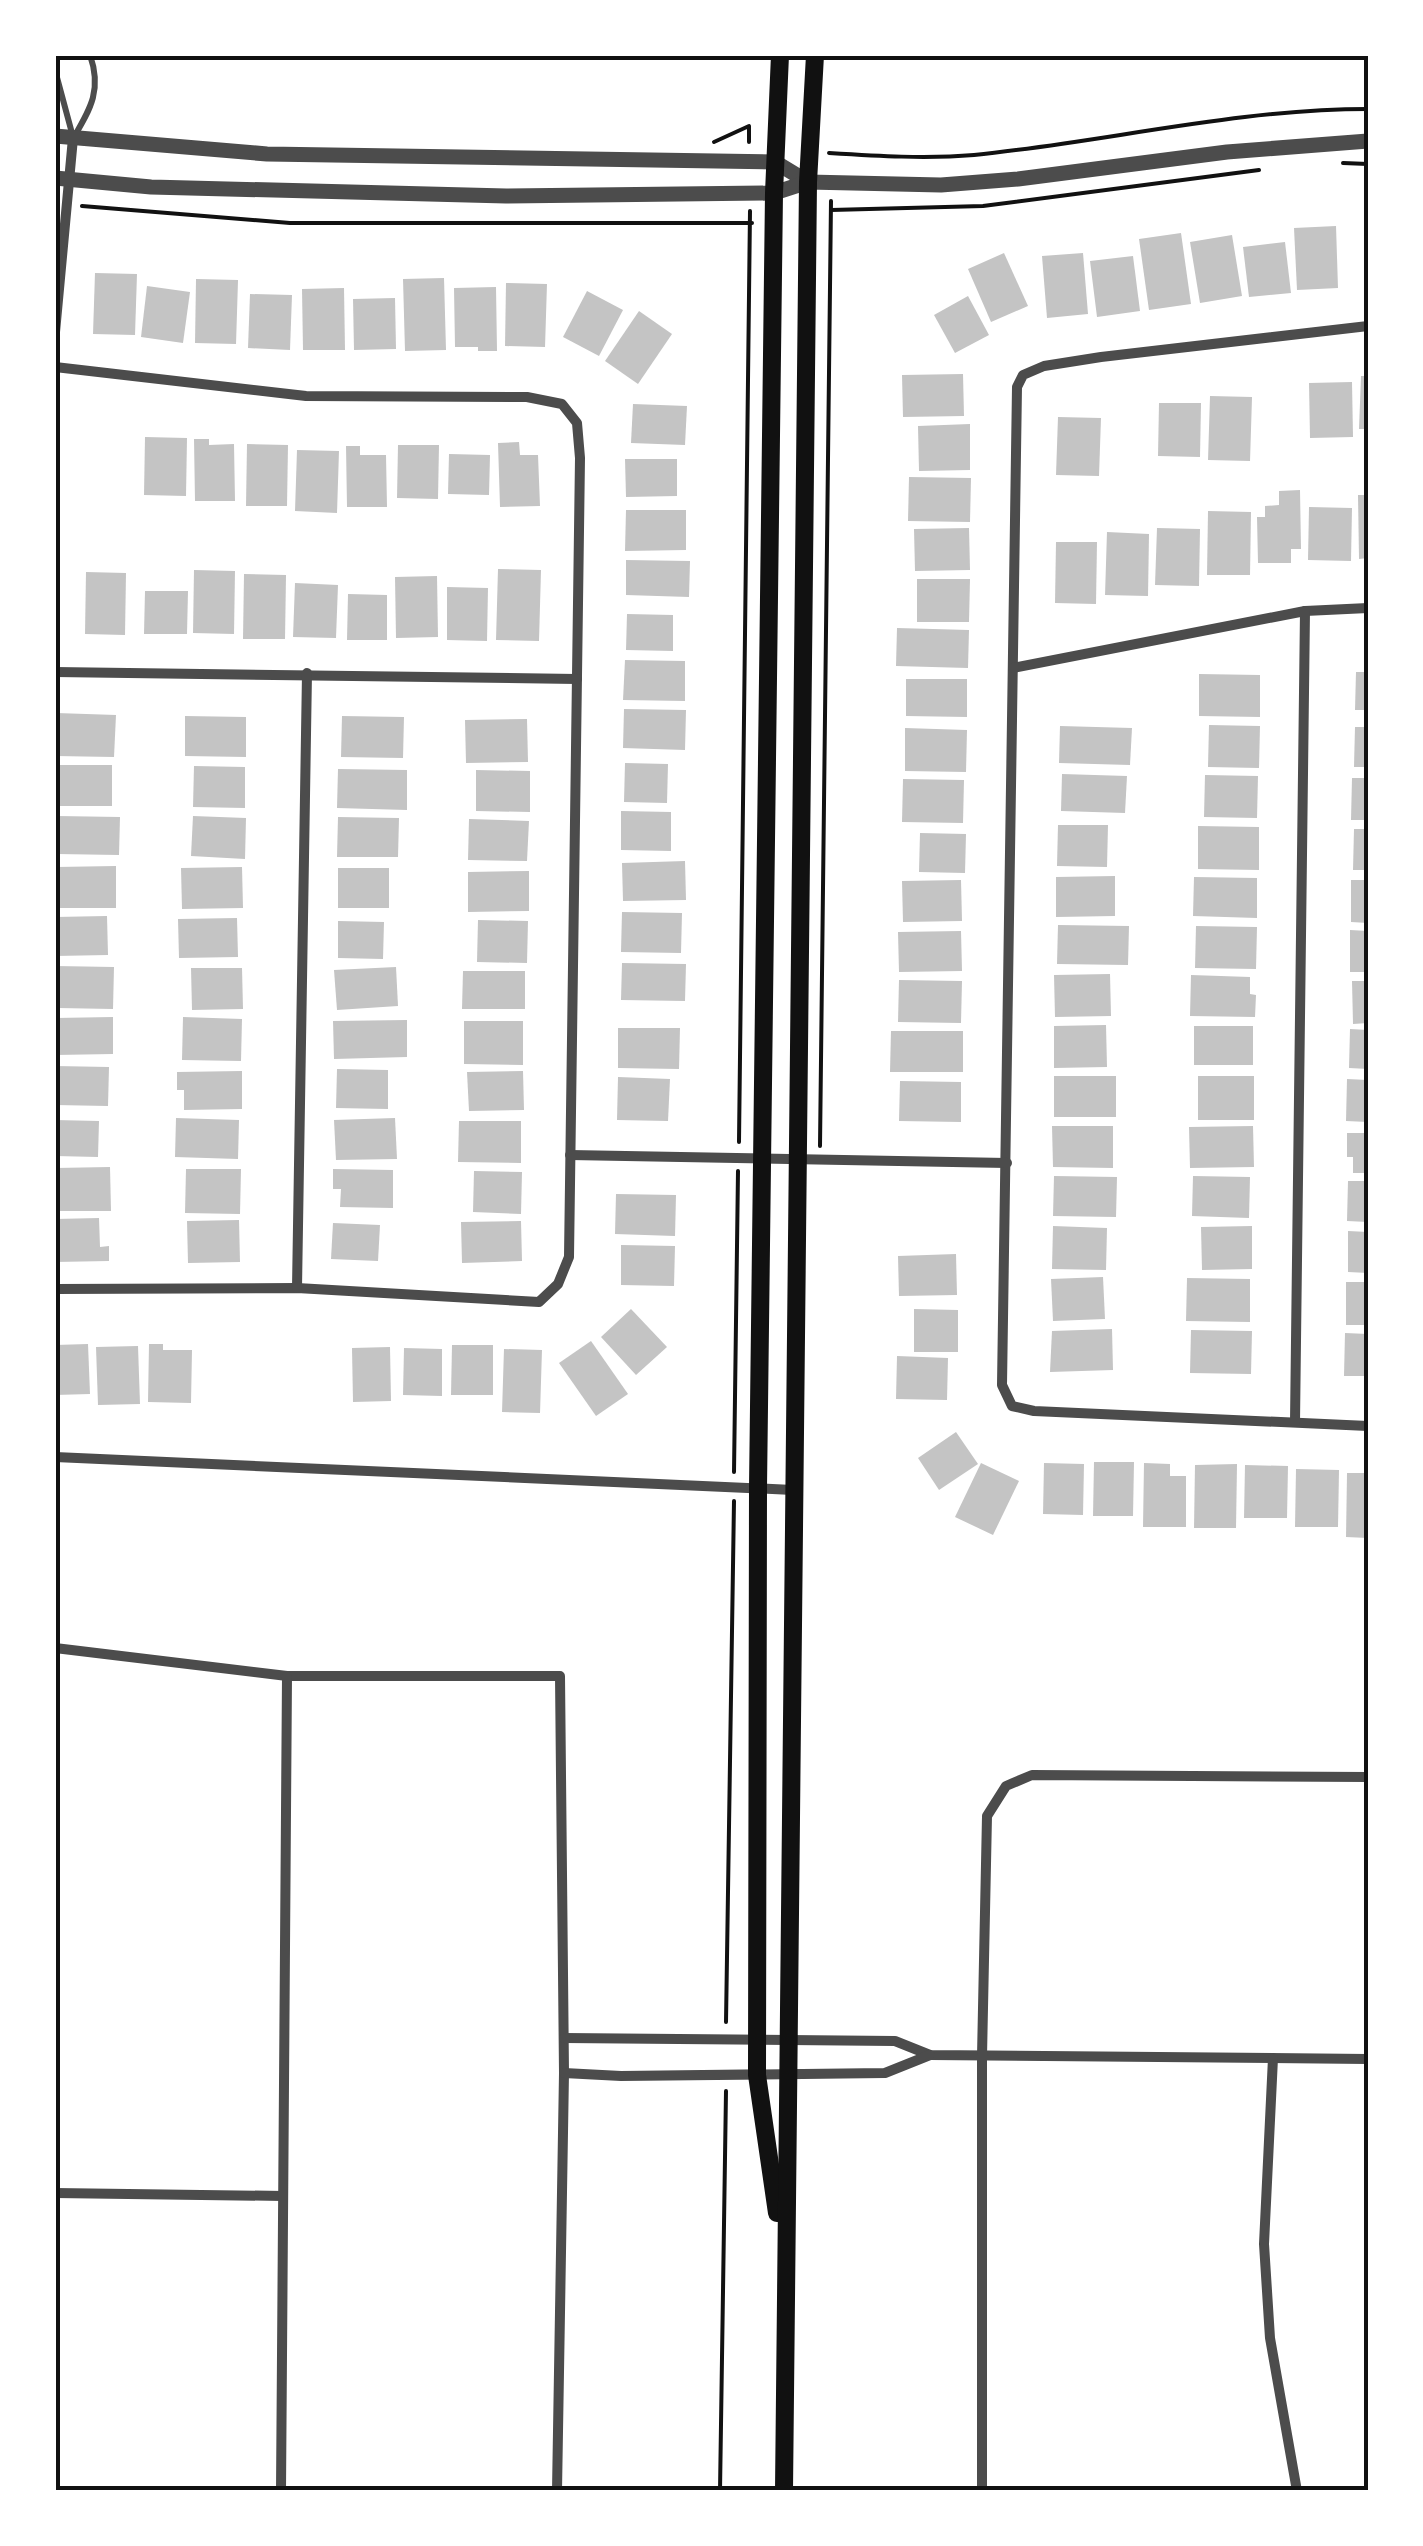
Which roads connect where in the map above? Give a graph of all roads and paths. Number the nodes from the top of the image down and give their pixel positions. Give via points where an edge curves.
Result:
1 (90, 55) edge
2 (780, 55) edge
3 (815, 55) edge
4 (55, 70) edge
5 (1368, 109) edge
6 (750, 126) dead end
7 (55, 136) edge
8 (73, 138) junction
9 (1368, 141) edge
10 (810, 151) junction
11 (832, 153) junction
12 (750, 162) junction
13 (775, 162) junction
14 (62, 179) edge
15 (808, 182) junction
16 (832, 183) junction
17 (774, 193) junction
18 (750, 194) junction
19 (67, 204) junction
20 (831, 210) dead end
21 (750, 223) junction
22 (1368, 326) edge
23 (55, 332) edge
24 (55, 367) edge
25 (1368, 608) edge
26 (1305, 610) junction
27 (1013, 668) junction
28 (55, 672) edge
29 (306, 673) junction
30 (577, 679) junction
31 (570, 1155) junction
32 (738, 1158) junction
33 (761, 1158) junction
34 (796, 1159) junction
35 (1008, 1163) junction
36 (297, 1288) junction
37 (55, 1289) edge
38 (1295, 1422) junction
39 (1368, 1426) edge
40 (55, 1456) edge
41 (734, 1488) junction
42 (758, 1488) junction
43 (793, 1490) junction
44 (55, 1648) edge
45 (287, 1676) junction
46 (1368, 1776) edge
47 (564, 2038) junction
48 (726, 2040) junction
49 (757, 2040) junction
50 (788, 2040) junction
51 (930, 2054) junction
52 (982, 2056) junction
53 (1273, 2058) junction
54 (1368, 2059) edge
55 (564, 2073) junction
56 (726, 2075) junction
57 (757, 2075) junction
58 (787, 2075) junction
59 (55, 2193) edge
60 (282, 2196) junction
61 (786, 2270) junction
62 (281, 2491) edge
63 (558, 2491) edge
64 (720, 2491) edge
65 (784, 2491) edge
66 (982, 2491) edge
67 (1297, 2491) edge

1 - 8 lane via 94,104
2 - 13 main road
3 - 10 main road
4 - 8 lane
5 - 11 path via 972,155
6 - 12 path
7 - 8 street
8 - 12 street via 267,154
8 - 14 street
9 - 16 street via 980,182
10 - 11 path
10 - 15 main road
11 - 16 path
12 - 13 street
13 - 15 street
13 - 17 main road
14 - 18 street via 506,196
14 - 19 street
15 - 16 street
15 - 17 street
15 - 34 main road
16 - 20 path
17 - 18 street
17 - 33 main road
18 - 21 path
19 - 21 path via 290,223
19 - 23 street
21 - 32 path
22 - 27 street via 1100,357 1023,375 1016,412
24 - 30 street via 306,396 527,397 562,404 577,423 580,458
25 - 26 street
26 - 27 street
26 - 38 street
27 - 35 street
28 - 29 street
29 - 30 street
29 - 36 street
30 - 31 street
31 - 32 street
31 - 36 street via 568,1257 558,1284 538,1302
32 - 33 street
32 - 41 path
33 - 34 street
33 - 42 main road
34 - 35 street
34 - 43 main road
35 - 38 street via 1002,1384 1012,1406
36 - 37 street
38 - 39 street
40 - 41 street
41 - 42 street
41 - 48 path
42 - 43 street
42 - 49 main road
43 - 50 main road
44 - 45 street
45 - 47 street via 560,1676
45 - 60 street
46 - 52 street via 1032,1775 1006,1786 987,1816
47 - 48 street
47 - 55 street
48 - 49 street
49 - 50 street
49 - 57 main road
50 - 51 street via 895,2040
50 - 58 main road
51 - 52 street
51 - 58 street via 885,2073
52 - 53 street
52 - 66 street
53 - 54 street
53 - 67 street via 1264,2244 1270,2338
55 - 56 street
55 - 63 street
56 - 57 street
56 - 64 path
57 - 58 street
57 - 61 main road
58 - 61 main road
59 - 60 street
60 - 62 street
61 - 65 main road

